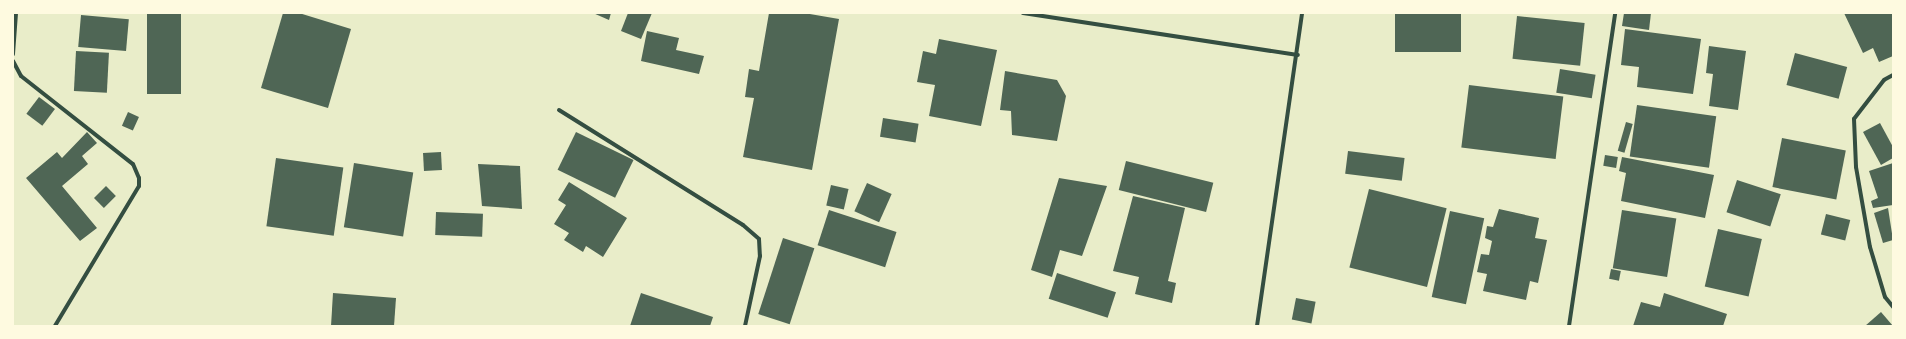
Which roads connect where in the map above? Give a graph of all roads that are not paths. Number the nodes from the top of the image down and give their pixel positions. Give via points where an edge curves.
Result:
1 (16, 13) edge
2 (1023, 13) edge
3 (1302, 13) edge
4 (1615, 13) edge
5 (13, 54) edge
6 (1298, 55) junction
7 (13, 61) edge
8 (1893, 75) edge
9 (559, 110) dead end
10 (1893, 307) edge
11 (54, 326) edge
12 (745, 326) edge
13 (1257, 326) edge
14 (1569, 326) edge

1 - 5 street
2 - 6 street
3 - 6 street
4 - 14 street
6 - 13 street
7 - 11 street via 21,76 133,164 139,178 139,186
8 - 10 street via 1884,80 1854,119 1856,167 1870,247 1886,297
9 - 12 street via 743,225 759,239 760,256

